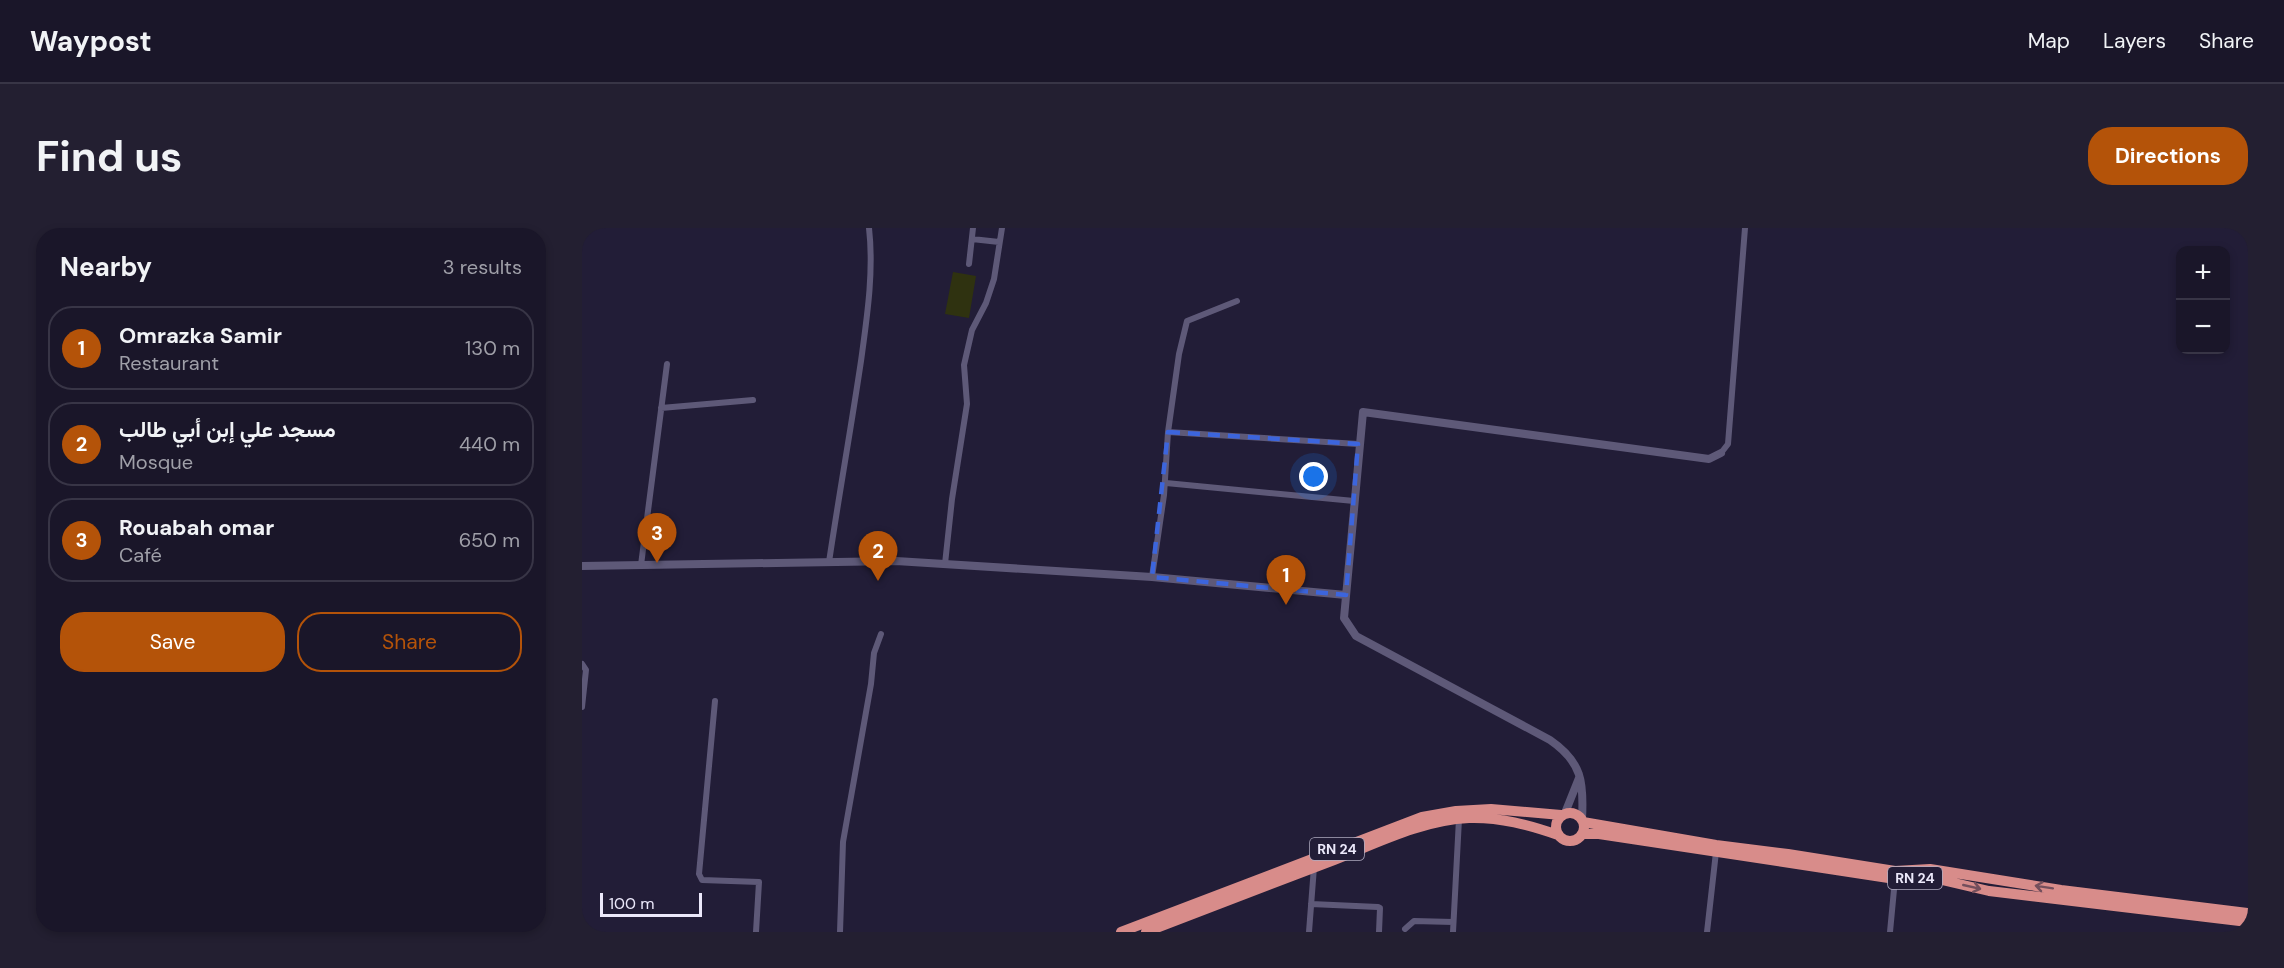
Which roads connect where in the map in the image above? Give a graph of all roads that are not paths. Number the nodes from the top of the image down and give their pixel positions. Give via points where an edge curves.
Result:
1 (869, 228) edge
2 (973, 228) edge
3 (1002, 228) edge
4 (1744, 228) edge
5 (972, 239) junction
6 (999, 242) junction
7 (969, 264) dead end
8 (1237, 301) dead end
9 (667, 363) dead end
10 (753, 400) dead end
11 (661, 408) junction
12 (1168, 432) junction
13 (1358, 444) junction
14 (1721, 453) joint
15 (1166, 483) junction
16 (1354, 501) junction
17 (829, 562) junction
18 (945, 564) junction
19 (641, 565) junction
20 (582, 566) edge
21 (1152, 577) junction
22 (1346, 595) junction
23 (881, 634) dead end
24 (582, 664) edge
25 (715, 700) dead end
26 (582, 707) edge
27 (1579, 777) junction
28 (1563, 814) junction
29 (1459, 819) junction
30 (1582, 820) junction
31 (1582, 834) junction
32 (1558, 835) junction
33 (1716, 852) junction
34 (1314, 867) junction
35 (1895, 879) junction
36 (1311, 904) junction
37 (2248, 913) edge
38 (1453, 922) junction
39 (2248, 922) edge
40 (1165, 929) edge
41 (1406, 929) dead end
42 (756, 932) edge
43 (840, 932) edge
44 (1121, 932) edge
45 (1146, 932) edge
46 (1309, 932) edge
47 (1379, 932) edge
48 (1453, 932) edge
49 (1707, 932) edge
50 (1890, 932) edge

1 - 17 street via 872,257 865,332
2 - 5 street
3 - 6 street
4 - 14 street via 1728,444
5 - 6 street
5 - 7 street
6 - 18 street via 994,279 972,330 964,365 967,404
8 - 12 street via 1187,321
9 - 11 street
10 - 11 street
11 - 19 street
12 - 13 street
12 - 15 street
13 - 14 main road via 1363,412 1709,459
13 - 16 main road
15 - 16 street
15 - 21 street
16 - 22 main road
17 - 18 main road
17 - 19 main road
18 - 21 main road
19 - 20 main road
21 - 22 main road
22 - 27 main road via 1344,618 1356,636 1551,740 1573,759
23 - 43 street via 874,653 843,842
24 - 26 street via 586,670
25 - 42 street via 699,874 702,880 759,882
27 - 28 main road
27 - 30 main road
28 - 30 highway via 1574,813
28 - 32 highway via 1556,825
28 - 44 highway, RN 24 via 1491,809 1422,817
29 - 32 highway, RN 24 via 1502,820
29 - 34 highway, RN 24 via 1407,832
29 - 38 street
30 - 31 highway
37 -> 30 highway, RN 24 via 1930,869 1895,871 1716,845
31 - 32 highway via 1571,841
31 - 33 highway, RN 24
33 - 35 highway, RN 24
33 - 49 street
34 - 36 street
34 - 40 highway, RN 24
35 -> 39 highway, RN 24 via 1929,877 1989,891
35 - 50 street
36 - 46 street
36 - 47 street via 1378,907
38 - 41 street via 1414,921
38 - 48 street
40 - 45 highway, RN 24

